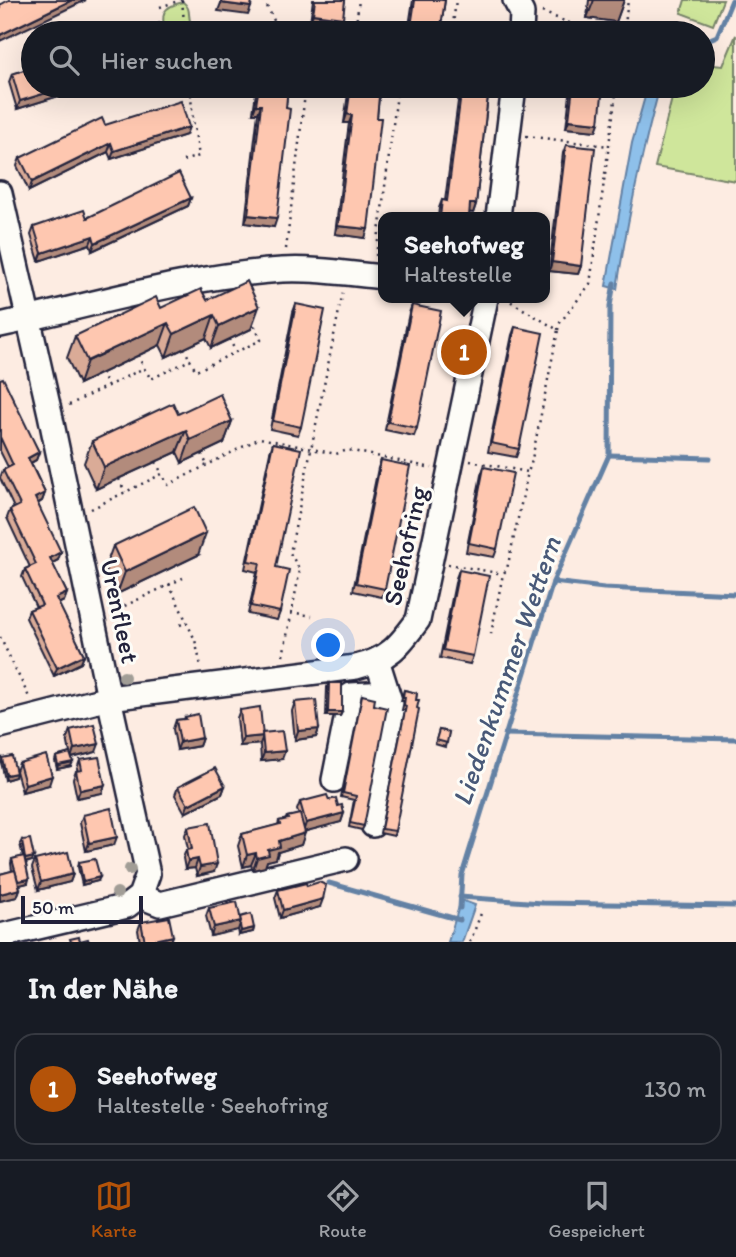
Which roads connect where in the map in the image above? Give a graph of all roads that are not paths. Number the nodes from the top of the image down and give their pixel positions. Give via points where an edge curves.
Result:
1 (512, 98) edge
2 (0, 193) edge
3 (499, 212) edge
4 (378, 277) edge
5 (485, 303) edge
6 (28, 319) junction
7 (0, 325) edge
8 (364, 658) junction
9 (387, 693) junction
10 (109, 698) junction
11 (0, 726) edge
12 (334, 780) dead end
13 (373, 825) dead end
14 (346, 859) dead end
15 (140, 896) junction
16 (0, 936) edge

1 - 3 street
2 - 6 street, Urenfleet
4 - 6 street via 284,270 199,281
5 - 8 street, Seehofring via 418,620 399,646
6 - 7 street
6 - 10 street, Urenfleet
8 - 9 street
8 - 10 street via 279,676
9 - 12 street via 351,695
9 - 13 street via 395,717
10 - 11 street
10 - 15 street, Urenfleet via 148,874
14 - 15 street via 160,904
15 - 16 street via 127,906

